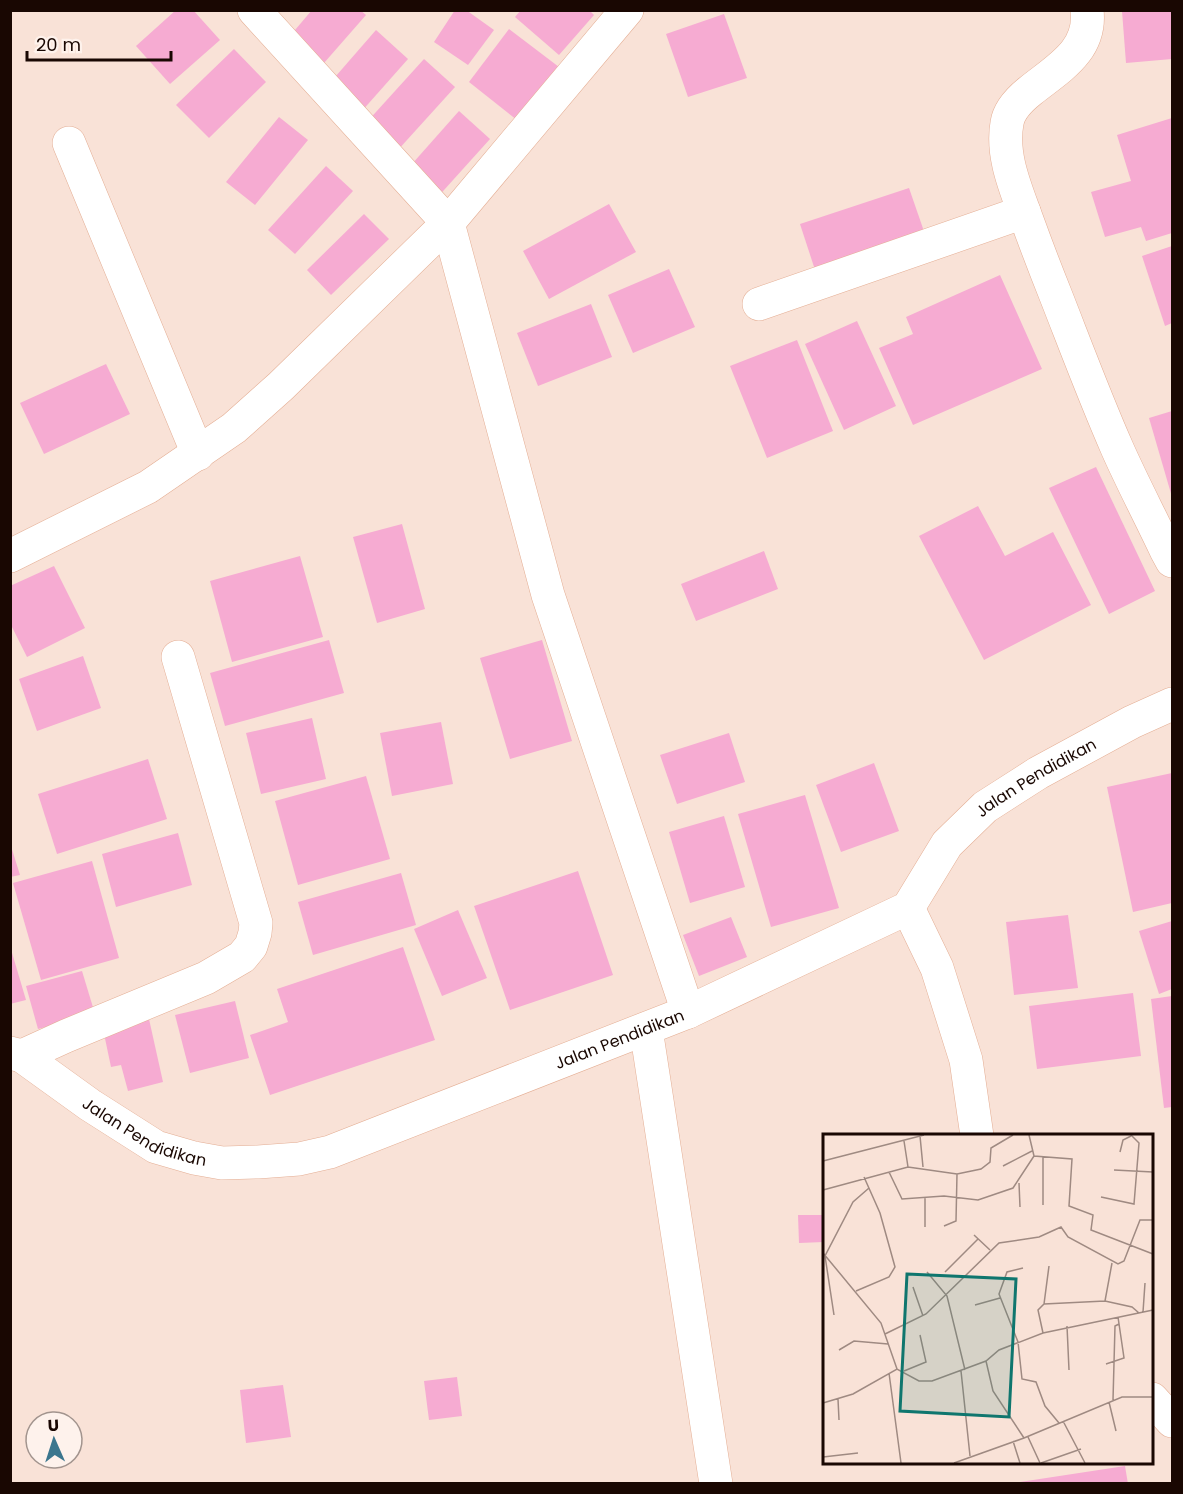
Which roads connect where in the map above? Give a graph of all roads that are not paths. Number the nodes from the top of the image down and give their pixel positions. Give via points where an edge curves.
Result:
1 (254, 10) edge
2 (627, 10) edge
3 (1087, 10) edge
4 (69, 143) dead end
5 (1024, 212) junction
6 (448, 223) junction
7 (759, 304) dead end
8 (198, 454) junction
9 (10, 556) edge
10 (1173, 561) edge
11 (178, 657) dead end
12 (1173, 704) edge
13 (908, 908) junction
14 (688, 1012) junction
15 (646, 1029) junction
16 (16, 1055) edge
17 (977, 1134) edge
18 (1153, 1400) edge
19 (1173, 1421) edge
20 (716, 1484) edge

1 - 6 street
2 - 6 street
3 - 5 street via 1086,31 1077,51 1023,96 1007,122 1005,142 1010,172
4 - 8 street
5 - 7 street
5 - 10 street via 1117,447
6 - 8 street via 281,386
6 - 14 street via 548,595
8 - 9 street via 148,487
11 - 16 street via 256,923 251,946 242,957 206,978
12 - 13 street, Jalan Pendidikan via 1038,773 985,807 947,844
13 - 14 street, Jalan Pendidikan
13 - 17 street via 937,968 966,1060
14 - 15 street, Jalan Pendidikan
15 - 16 street, Jalan Pendidikan via 330,1152 258,1162 194,1158 156,1147
15 - 20 street
18 - 19 street

